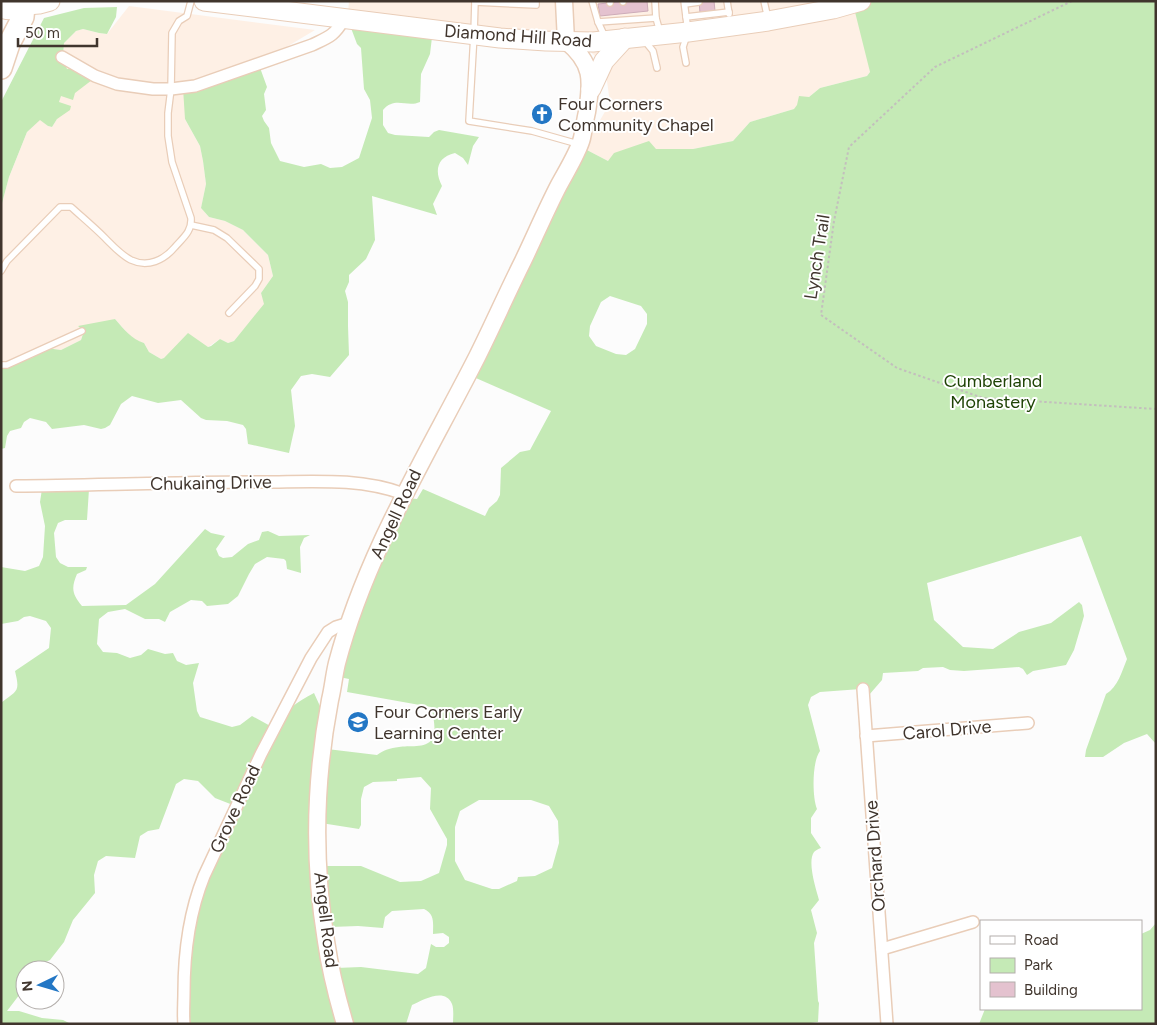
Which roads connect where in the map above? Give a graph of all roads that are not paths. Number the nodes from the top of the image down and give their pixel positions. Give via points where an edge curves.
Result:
1 (50, 1) edge
2 (191, 1) edge
3 (204, 1) edge
4 (536, 1) edge
5 (564, 1) edge
6 (592, 1) edge
7 (655, 1) edge
8 (727, 1) edge
9 (764, 1) edge
10 (861, 1) edge
11 (475, 2) edge
12 (685, 2) edge
13 (699, 2) edge
14 (27, 4) edge
15 (1, 8) edge
16 (300, 8) edge
17 (637, 12) dead end
18 (344, 19) junction
19 (730, 19) junction
20 (768, 21) junction
21 (598, 22) junction
22 (687, 24) junction
23 (659, 27) junction
24 (626, 28) junction
25 (474, 34) junction
26 (566, 41) junction
27 (62, 57) dead end
28 (686, 63) dead end
29 (1, 68) edge
30 (657, 68) dead end
31 (171, 89) junction
32 (591, 89) junction
33 (580, 144) junction
34 (191, 225) junction
35 (1, 271) edge
36 (230, 313) dead end
37 (82, 331) dead end
38 (1, 365) edge
39 (16, 486) dead end
40 (404, 494) junction
41 (349, 623) junction
42 (863, 689) dead end
43 (1028, 723) dead end
44 (866, 736) junction
45 (973, 922) dead end
46 (882, 949) junction
47 (184, 1024) edge
48 (345, 1024) edge
49 (887, 1024) edge

1 - 14 main road
2 - 31 lane via 187,16 179,20 172,33
3 - 16 main road, Diamond Hill Road
4 - 11 lane via 536,5
5 - 26 main road
6 - 21 lane
7 - 23 lane
8 - 19 lane
9 - 20 lane
10 - 20 main road, Diamond Hill Road
11 - 25 lane
12 - 13 lane
12 - 22 lane
14 - 15 main road via 11,10
14 - 29 highway
16 - 18 main road, Diamond Hill Road
17 - 24 lane
18 - 25 main road, Diamond Hill Road
18 - 31 street via 336,32 312,45 195,86
19 - 20 main road, Diamond Hill Road
19 - 22 main road, Diamond Hill Road
21 - 24 lane
21 - 24 lane via 612,18
22 - 23 main road, Diamond Hill Road
22 - 28 lane via 683,47
23 - 24 main road, Diamond Hill Road
24 - 26 main road, Diamond Hill Road via 593,42
24 - 30 lane via 653,51
24 - 32 main road via 604,61
25 - 26 main road, Diamond Hill Road
25 - 33 lane via 468,121 532,131
26 - 32 main road, Angell Road via 583,58
27 - 31 street via 117,84
31 - 34 lane via 168,136 172,162
32 - 33 main road, Angell Road
33 - 40 main road, Angell Road via 478,355
34 - 35 lane via 170,254 157,262 142,263 120,253 71,207 60,207
34 - 36 lane via 214,230 228,238 259,269 260,279
37 - 38 lane via 7,366
39 - 40 street, Chukaing Drive via 350,482 389,488
40 - 41 main road, Angell Road via 375,555
41 - 47 street, Grove Road via 328,632 311,658 261,754 197,893 184,965
41 - 48 main road, Angell Road via 326,721 317,821 326,942
42 - 44 street, Orchard Drive
43 - 44 street, Carol Drive
44 - 46 street, Orchard Drive
45 - 46 street
46 - 49 street, Orchard Drive

